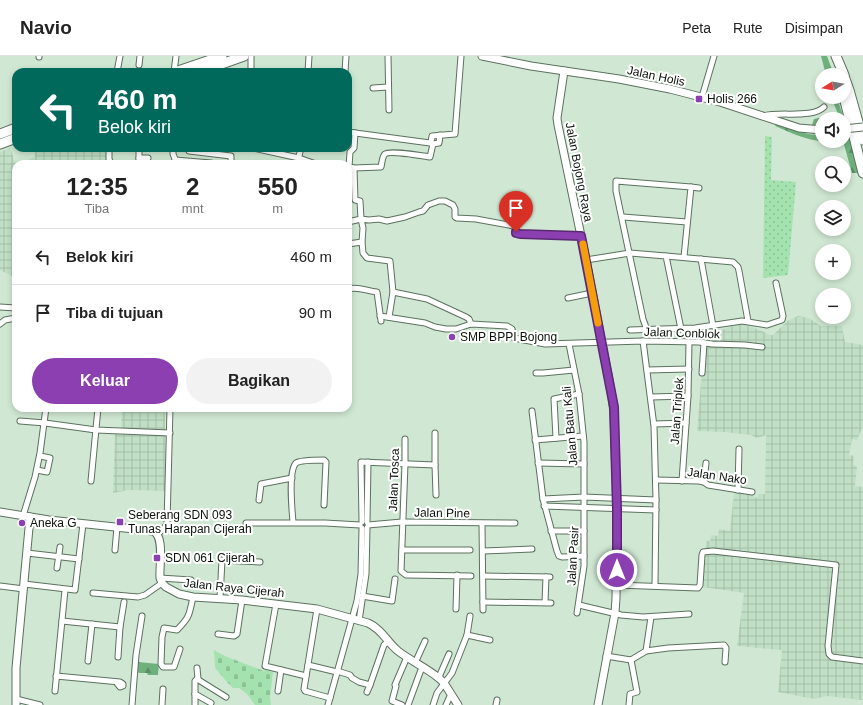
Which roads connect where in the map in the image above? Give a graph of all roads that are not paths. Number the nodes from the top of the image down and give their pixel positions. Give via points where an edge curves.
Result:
1 (120, 56) edge
2 (140, 56) edge
3 (176, 56) edge
4 (222, 56) edge
5 (244, 56) edge
6 (251, 56) edge
7 (309, 56) edge
8 (346, 56) edge
9 (388, 56) edge
10 (462, 56) edge
11 (482, 56) edge
12 (714, 56) edge
13 (830, 56) edge
14 (836, 56) edge
15 (214, 58) edge
16 (139, 65) dead end
17 (118, 68) edge
18 (174, 68) edge
19 (185, 68) edge
20 (210, 68) edge
21 (251, 68) edge
22 (308, 68) edge
23 (345, 68) edge
24 (834, 68) edge
25 (841, 68) edge
26 (564, 72) junction
27 (373, 88) dead end
28 (388, 88) junction
29 (851, 94) edge
30 (702, 97) junction
31 (846, 104) edge
32 (824, 107) dead end
33 (389, 110) dead end
34 (763, 116) junction
35 (863, 127) edge
36 (851, 128) edge
37 (815, 129) edge
38 (12, 130) edge
39 (352, 133) edge
40 (355, 133) junction
41 (0, 134) edge
42 (12, 140) edge
43 (863, 140) edge
44 (0, 144) edge
45 (432, 144) junction
46 (352, 150) edge
47 (204, 152) edge
48 (271, 152) edge
49 (300, 152) edge
50 (148, 158) dead end
51 (299, 158) junction
52 (142, 160) edge
53 (231, 160) edge
54 (305, 160) edge
55 (352, 168) edge
56 (863, 173) edge
57 (352, 181) edge
58 (691, 188) junction
59 (699, 188) dead end
60 (623, 217) junction
61 (361, 219) junction
62 (352, 221) edge
63 (687, 222) junction
64 (581, 236) junction
65 (362, 242) junction
66 (352, 243) edge
67 (630, 253) junction
68 (666, 256) junction
69 (684, 257) junction
70 (701, 259) junction
71 (586, 260) junction
72 (776, 283) dead end
73 (352, 288) edge
74 (393, 292) junction
75 (592, 293) junction
76 (568, 298) dead end
77 (0, 307) edge
78 (12, 308) edge
79 (389, 318) junction
80 (12, 319) edge
81 (748, 321) junction
82 (0, 324) edge
83 (471, 324) junction
84 (713, 326) junction
85 (681, 329) junction
86 (630, 330) dead end
87 (647, 330) junction
88 (643, 341) junction
89 (689, 342) junction
90 (704, 342) junction
91 (602, 343) junction
92 (569, 344) junction
93 (762, 347) dead end
94 (574, 370) junction
95 (647, 370) junction
96 (689, 370) junction
97 (536, 373) dead end
98 (702, 373) dead end
99 (579, 394) junction
100 (688, 396) junction
101 (651, 397) junction
102 (532, 411) dead end
103 (46, 412) edge
104 (98, 412) edge
105 (170, 412) edge
106 (20, 421) dead end
107 (45, 422) junction
108 (686, 423) junction
109 (654, 424) junction
110 (96, 430) junction
111 (170, 433) junction
112 (435, 433) dead end
113 (583, 436) junction
114 (556, 438) junction
115 (405, 439) dead end
116 (535, 440) junction
117 (739, 449) dead end
118 (40, 456) junction
119 (706, 462) dead end
120 (538, 463) junction
121 (405, 464) junction
122 (584, 464) junction
123 (435, 465) junction
124 (37, 470) junction
125 (292, 478) junction
126 (656, 480) junction
127 (91, 481) dead end
128 (682, 481) junction
129 (704, 482) junction
130 (738, 490) junction
131 (752, 492) dead end
132 (436, 495) dead end
133 (584, 497) junction
134 (616, 498) junction
135 (543, 499) junction
136 (259, 500) dead end
137 (656, 500) junction
138 (324, 505) dead end
139 (544, 506) junction
140 (584, 508) junction
141 (617, 509) junction
142 (656, 510) junction
143 (0, 512) edge
144 (27, 517) junction
145 (293, 522) junction
146 (402, 522) junction
147 (246, 523) dead end
148 (515, 523) dead end
149 (83, 524) junction
150 (482, 524) junction
151 (364, 525) junction
152 (117, 527) junction
153 (551, 531) junction
154 (584, 531) junction
155 (158, 534) junction
156 (60, 547) dead end
157 (532, 548) dead end
158 (115, 550) dead end
159 (402, 550) junction
160 (470, 550) dead end
161 (483, 550) junction
162 (27, 553) junction
163 (584, 556) junction
164 (59, 558) junction
165 (79, 559) junction
166 (260, 562) dead end
167 (57, 568) dead end
168 (457, 576) junction
169 (471, 576) dead end
170 (482, 576) junction
171 (395, 579) dead end
172 (161, 580) junction
173 (191, 580) dead end
174 (617, 585) junction
175 (0, 586) edge
176 (655, 586) junction
177 (24, 587) junction
178 (65, 590) junction
179 (93, 593) dead end
180 (361, 596) junction
181 (193, 597) junction
182 (220, 598) junction
183 (242, 600) junction
184 (124, 602) dead end
185 (483, 602) junction
186 (276, 604) junction
187 (579, 605) junction
188 (317, 609) junction
189 (456, 609) dead end
190 (483, 610) dead end
191 (577, 613) dead end
192 (615, 613) junction
193 (689, 614) dead end
194 (142, 616) dead end
195 (470, 616) dead end
196 (651, 617) junction
197 (62, 620) junction
198 (356, 620) junction
199 (92, 624) junction
200 (120, 627) junction
201 (218, 634) dead end
202 (467, 635) junction
203 (490, 640) dead end
204 (389, 641) junction
205 (425, 641) dead end
206 (180, 649) dead end
207 (646, 651) junction
208 (448, 654) dead end
209 (606, 656) junction
210 (118, 657) dead end
211 (407, 657) junction
212 (631, 660) junction
213 (88, 661) dead end
214 (863, 661) edge
215 (725, 662) dead end
216 (416, 663) junction
217 (308, 665) junction
218 (197, 668) dead end
219 (422, 668) junction
220 (281, 670) junction
221 (337, 672) junction
222 (56, 676) junction
223 (306, 676) junction
224 (198, 679) junction
225 (441, 680) junction
226 (116, 682) dead end
227 (370, 685) junction
228 (163, 689) dead end
229 (55, 691) dead end
230 (278, 691) dead end
231 (367, 692) dead end
232 (195, 694) junction
233 (451, 694) junction
234 (226, 697) dead end
235 (330, 698) junction
236 (16, 702) edge
237 (211, 703) dead end
238 (40, 705) edge
239 (132, 705) edge
240 (162, 705) edge
241 (195, 705) edge
242 (328, 705) edge
243 (402, 705) edge
244 (408, 705) edge
245 (433, 705) edge
246 (446, 705) edge
247 (458, 705) edge
248 (598, 705) edge
249 (629, 705) edge

1 - 17 street
2 - 16 street
3 - 18 street
4 - 15 highway
5 - 20 highway
6 - 21 street
7 - 22 street
8 - 23 street
9 - 28 street
10 - 45 street via 456,133 432,136
11 - 26 street, Jalan Holis
12 - 30 street
13 - 24 highway
14 - 25 highway
15 - 19 highway
26 - 30 street, Jalan Holis via 626,80
26 - 64 street, Jalan Bojong Raya via 558,125
27 - 28 street
28 - 33 street
29 - 43 highway
30 - 34 street, Jalan Holis
31 - 56 highway
32 - 34 street via 814,113
34 - 37 street, Jalan Holis via 799,128
35 - 36 street, bridge
38 - 41 highway
39 - 40 street
40 - 45 street
40 - 46 street
42 - 44 highway
45 - 55 street via 430,158 393,152 386,153 380,167
47 - 53 street via 231,156
48 - 51 street
49 - 51 street
50 - 52 street
51 - 54 street
57 - 61 street via 355,200 360,200
58 - 59 street
58 - 60 street via 616,181
58 - 63 street
60 - 63 street
60 - 67 street
61 - 62 street
61 - 64 street via 385,221 405,217 423,211 428,205 445,201 454,206 457,218 514,226 516,233 520,234
61 - 65 street
63 - 69 street
64 - 71 street, Jalan Bojong Raya
65 - 66 street
65 - 74 street via 363,253 367,258 391,262
67 - 68 street
67 - 71 street
67 - 87 street
68 - 69 street
68 - 85 street
69 - 70 street
70 - 81 street via 729,260 738,267
70 - 84 street
71 - 75 street, Jalan Bojong Raya
72 - 81 street via 782,320 767,325
73 - 79 street via 377,292 380,318
74 - 79 street
74 - 83 street via 427,299 466,317
75 - 76 street
75 - 91 street, Jalan Bojong Raya
77 - 78 street
79 - 83 street via 446,329
80 - 82 street
81 - 84 street
83 - 92 street, Jalan Conblok via 507,326 512,329 514,338 545,344
84 - 85 street
85 - 87 street
86 - 87 street
88 - 89 street, Jalan Conblok
88 - 91 street, Jalan Conblok
88 - 95 street
89 - 90 street, Jalan Conblok
89 - 96 street, Jalan Triplek
90 - 93 street, Jalan Conblok
90 - 98 street
91 - 92 street, Jalan Conblok
91 - 134 street, Jalan Bojong Raya via 614,407
92 - 94 street, Jalan Batu Kali
94 - 97 street
94 - 99 street, Jalan Batu Kali
95 - 96 street
95 - 101 street
96 - 100 street, Jalan Triplek
99 - 113 street, Jalan Batu Kali
99 - 114 street via 554,399
100 - 101 street
100 - 108 street, Jalan Triplek
101 - 109 street
102 - 116 street
103 - 107 street
104 - 110 street
105 - 111 street
106 - 107 street
107 - 110 street
107 - 118 street
108 - 109 street
108 - 128 street, Jalan Triplek
109 - 126 street
110 - 111 street
110 - 127 street
111 - 155 street via 167,524
112 - 123 street
113 - 114 street
113 - 122 street, Jalan Batu Kali
114 - 116 street
115 - 121 street, Jalan Tosca
116 - 120 street
117 - 130 street
118 - 124 street
118 - 124 street via 50,458 47,472
119 - 129 street
120 - 122 street
120 - 135 street
121 - 123 street
121 - 146 street, Jalan Tosca
121 - 151 street via 361,462 364,481
122 - 133 street, Jalan Batu Kali
123 - 132 street
124 - 144 street
125 - 136 street via 261,484
125 - 138 street via 296,464 324,460
125 - 145 street
126 - 128 street, Jalan Nako
126 - 137 street
128 - 129 street, Jalan Nako
129 - 130 street, Jalan Nako via 708,486
130 - 131 street, Jalan Nako
133 - 134 street
133 - 135 street
133 - 140 street, Jalan Batu Kali
134 - 137 street
134 - 141 street, Jalan Bojong Raya
135 - 139 street
137 - 142 street
139 - 140 street
139 - 153 street
140 - 141 street
140 - 154 street, Jalan Pasir
141 - 142 street
141 - 174 street, Jalan Bojong Raya
142 - 176 street
143 - 144 street
144 - 149 street
144 - 162 street
145 - 147 street, Jalan Pine
145 - 151 street, Jalan Pine
146 - 150 street, Jalan Pine
146 - 151 street, Jalan Pine
146 - 159 street, Jalan Tosca
148 - 150 street, Jalan Pine
149 - 152 street
149 - 165 street
150 - 161 street
151 - 180 street via 366,574
152 - 155 street via 153,531
152 - 158 street
153 - 154 street
153 - 163 street via 559,556
154 - 163 street, Jalan Pasir
155 - 172 street
156 - 164 street
157 - 161 street
159 - 160 street
159 - 168 street, Jalan Tosca via 403,574
161 - 170 street
162 - 164 street
162 - 177 street
163 - 187 street, Jalan Pasir
164 - 165 street
164 - 167 street
165 - 178 street via 75,590
166 - 182 street via 222,560
168 - 169 street
168 - 189 street
170 - 185 street
170 - 185 street via 548,577 548,603
171 - 180 street via 392,601
172 - 173 street
172 - 179 street via 145,595 138,597
172 - 181 street, Jalan Raya Cijerah via 170,591
174 - 176 street
174 - 192 street, Jalan Bojong Raya
175 - 177 street
176 - 214 street via 698,588 702,555 706,551 836,565 829,654 832,657
177 - 178 street
177 - 236 street via 16,668
178 - 197 street
180 - 198 street
181 - 182 street, Jalan Raya Cijerah
181 - 206 street via 189,617 177,630 164,628 161,666 174,667
182 - 183 street, Jalan Raya Cijerah
183 - 186 street, Jalan Raya Cijerah
183 - 201 street via 237,634
184 - 200 street
185 - 190 street
186 - 188 street, Jalan Raya Cijerah
186 - 220 street via 265,666
187 - 191 street, Jalan Pasir
187 - 192 street
188 - 198 street, Jalan Raya Cijerah
188 - 217 street
192 - 196 street
192 - 209 street, Jalan Bojong Raya
193 - 196 street
194 - 239 street
195 - 202 street
196 - 207 street
197 - 199 street
197 - 222 street
198 - 204 street, Jalan Raya Cijerah via 375,626
198 - 221 street
199 - 200 street
199 - 213 street
200 - 210 street
202 - 203 street
202 - 225 street via 452,673 449,678
204 - 211 street, Jalan Raya Cijerah
204 - 227 street via 384,645
205 - 216 street
207 - 212 street
207 - 215 street via 724,645
208 - 225 street
209 - 212 street
209 - 248 street, Jalan Bojong Raya
211 - 216 street, Jalan Raya Cijerah
211 - 243 street via 395,685 392,701
212 - 249 street via 636,692 629,695
216 - 219 street, Jalan Raya Cijerah
217 - 221 street
217 - 223 street
218 - 224 street
219 - 225 street, Jalan Raya Cijerah
219 - 244 street
220 - 223 street
220 - 230 street
221 - 227 street
221 - 235 street
222 - 226 street
222 - 229 street
223 - 235 street via 305,691
224 - 232 street via 195,681
224 - 234 street
225 - 233 street, Jalan Raya Cijerah
225 - 245 street
227 - 231 street
228 - 240 street
232 - 237 street
232 - 241 street
233 - 246 street
233 - 247 street, Jalan Raya Cijerah
235 - 242 street
236 - 238 street

